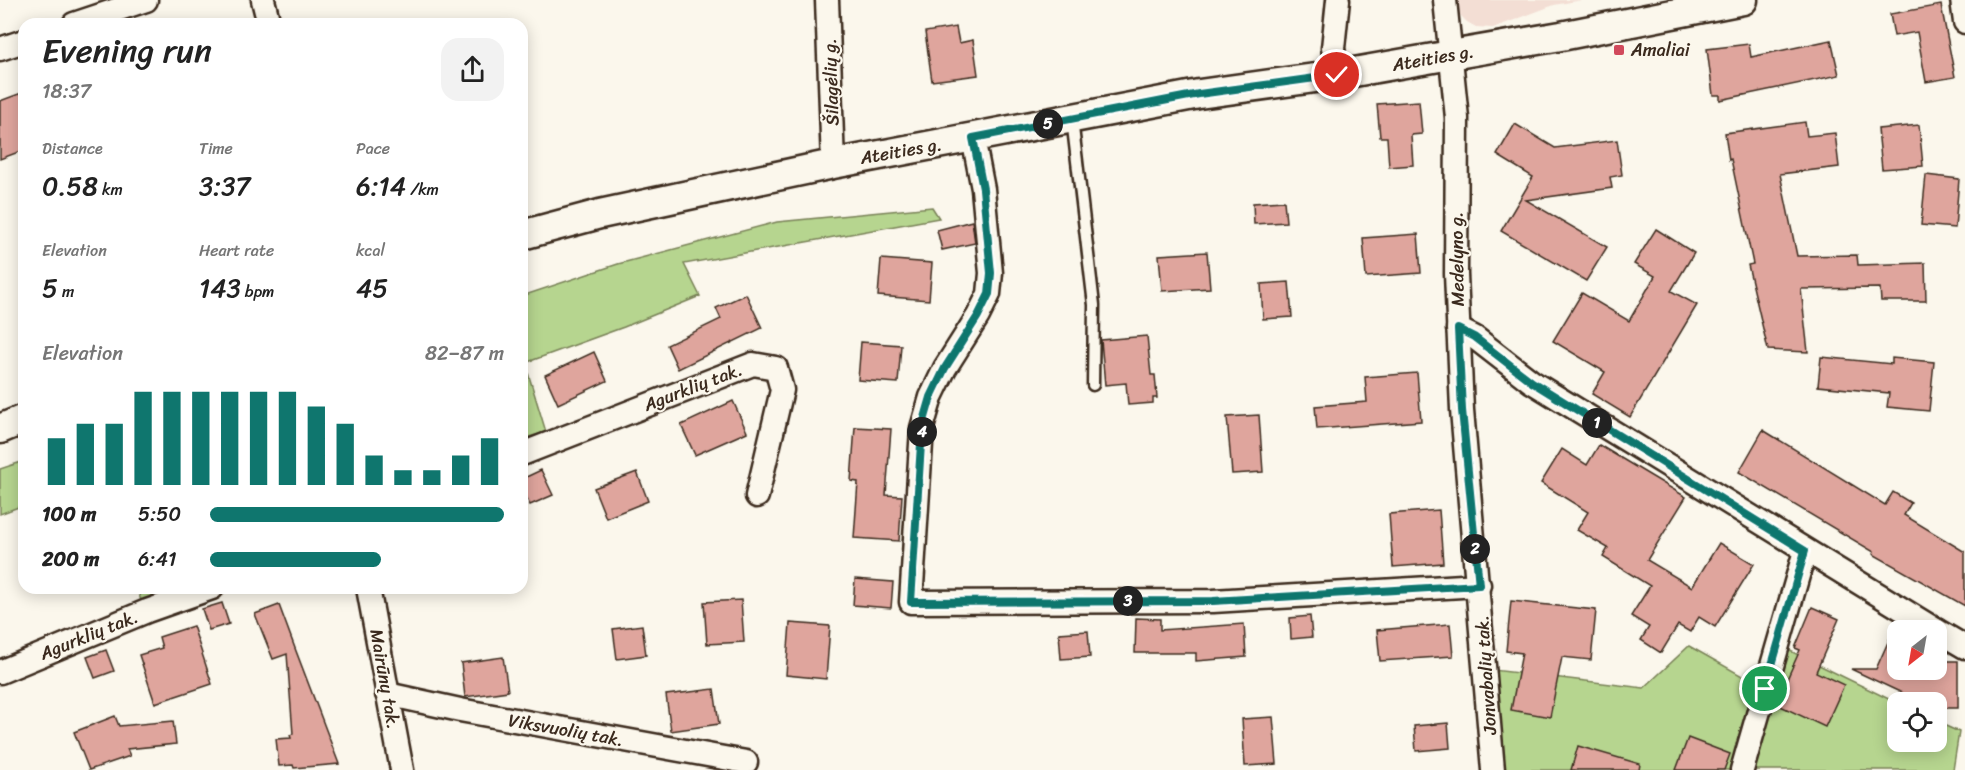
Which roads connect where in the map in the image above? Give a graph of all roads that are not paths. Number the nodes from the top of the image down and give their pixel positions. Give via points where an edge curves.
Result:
1 (146, 0) edge
2 (263, 0) edge
3 (827, 0) edge
4 (1338, 0) edge
5 (1445, 0) edge
6 (1743, 0) edge
7 (1962, 0) edge
8 (92, 18) edge
9 (268, 18) edge
10 (1965, 22) edge
11 (18, 43) edge
12 (0, 49) edge
13 (1450, 55) junction
14 (1337, 75) junction
15 (1071, 119) junction
16 (973, 138) junction
17 (833, 164) junction
18 (528, 233) edge
19 (1458, 329) junction
20 (1093, 385) dead end
21 (18, 422) edge
22 (0, 429) edge
23 (528, 452) edge
24 (757, 496) dead end
25 (1805, 551) junction
26 (1479, 585) junction
27 (195, 594) edge
28 (369, 594) edge
29 (1919, 620) edge
30 (1947, 636) edge
31 (1965, 647) edge
32 (0, 672) edge
33 (387, 694) junction
34 (746, 762) dead end
35 (402, 770) edge
36 (1493, 770) edge
37 (1742, 770) edge

1 - 8 street
2 - 9 street
3 - 17 street, Šilagėlių g.
4 - 14 street via 1333,48
5 - 13 street, Medelyno g.
6 - 13 street, Ateities g.
7 - 10 street
11 - 12 street
13 - 14 street, Ateities g.
13 - 19 street, Medelyno g. via 1457,118
14 - 15 street, Ateities g. via 1199,94
15 - 16 street, Ateities g.
15 - 20 lane via 1094,305
16 - 17 street, Ateities g.
16 - 26 street via 983,189 991,273 989,294 945,368 922,428 911,602 1213,601
17 - 18 street, Ateities g.
19 - 25 street, Medelyno g. via 1532,382
19 - 26 street, Jonvabalių tak.
21 - 22 street
23 - 24 street, Agurklių tak. via 753,364 776,368 782,390
25 - 29 street, Medelyno g.
25 - 37 street
26 - 36 street, Jonvabalių tak.
27 - 32 street, Agurklių tak.
28 - 33 street, Mairūnų tak.
30 - 31 street, Medelyno g.
33 - 34 street, Viksvuolių tak.
33 - 35 street, Mairūnų tak.

